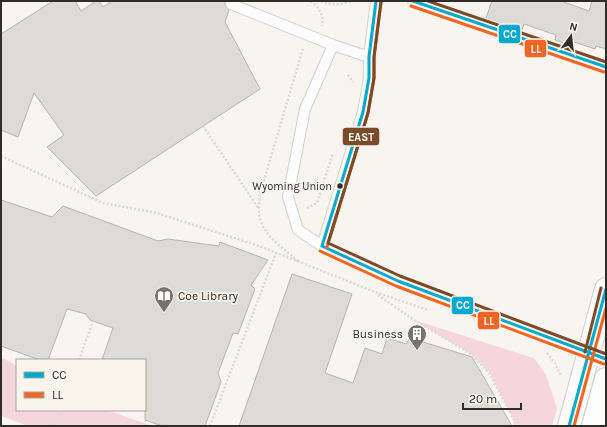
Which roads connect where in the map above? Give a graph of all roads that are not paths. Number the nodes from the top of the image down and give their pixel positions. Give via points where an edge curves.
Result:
1 (376, 1) edge
2 (413, 1) edge
3 (231, 4) dead end
4 (333, 45) junction
5 (369, 57) junction
6 (606, 67) edge
7 (322, 246) junction
8 (606, 289) edge
9 (598, 356) edge
10 (606, 379) edge
11 (569, 426) edge
12 (593, 426) edge

1 - 5 lane
2 - 6 lane
3 - 4 lane
4 - 5 lane
4 - 7 lane via 305,109 288,197 298,230
5 - 7 lane via 369,78 363,112
7 - 9 lane via 406,284
8 - 9 main road
9 - 11 main road via 580,388
10 - 12 main road

